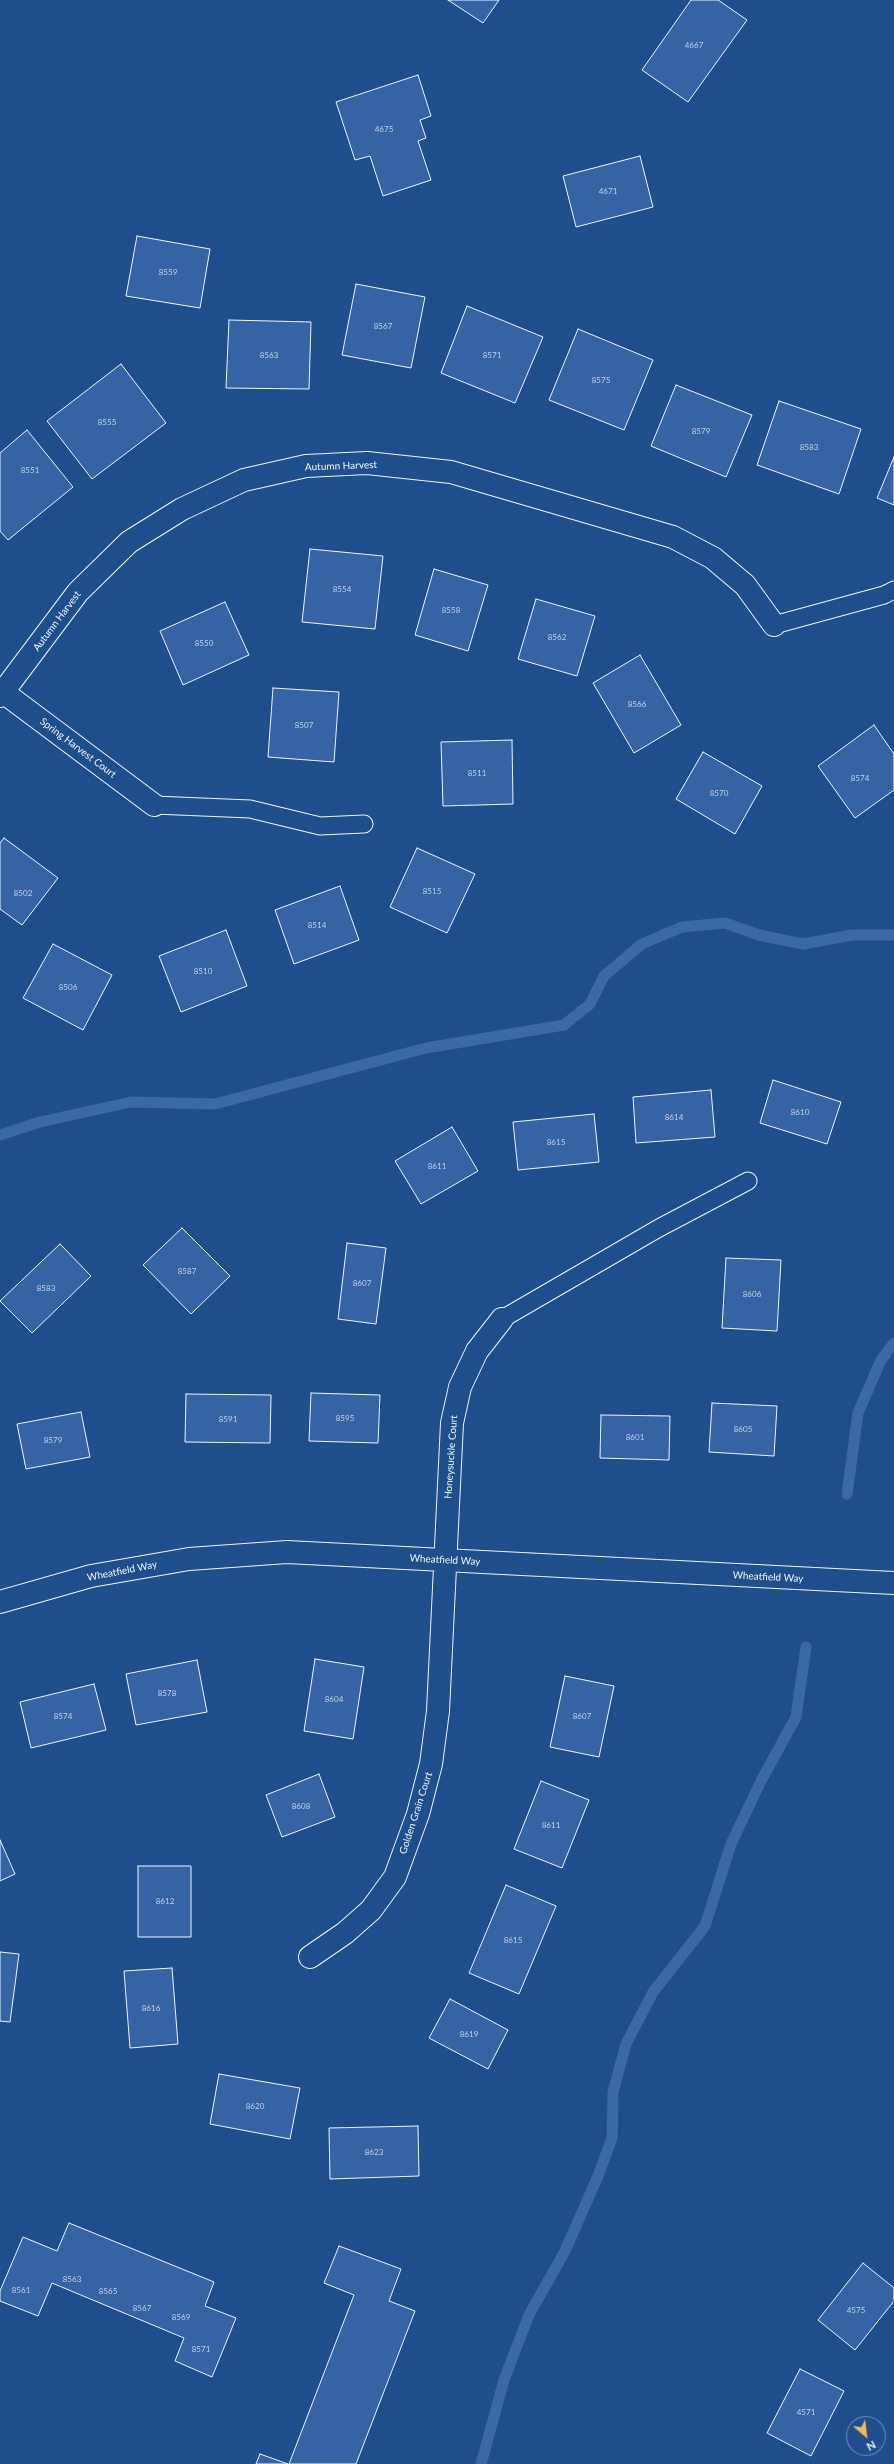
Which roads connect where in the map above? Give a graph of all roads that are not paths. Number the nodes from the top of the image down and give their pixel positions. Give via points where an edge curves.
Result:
1 (894, 590) edge
2 (774, 625) joint
3 (2, 694) edge
4 (154, 805) joint
5 (364, 824) dead end
6 (748, 1181) dead end
7 (502, 1319) joint
8 (445, 1560) junction
9 (894, 1583) edge
10 (0, 1602) edge
11 (310, 1957) dead end

1 - 2 lane
2 - 3 street, Autumn Harvest via 745,585 713,558 673,537 451,472 367,463 306,466 244,480 182,509 129,542 78,592
3 - 4 street, Spring Harvest Court
4 - 5 lane via 250,809 320,826
6 - 7 lane via 652,1232
7 - 8 street, Honeysuckle Court via 477,1351 460,1387 452,1423
8 - 9 street, Wheatfield Way
8 - 10 street, Wheatfield Way via 287,1552 189,1559 91,1576
8 - 11 street, Golden Grain Court via 438,1711 431,1764 418,1814 395,1877 371,1910 346,1933

